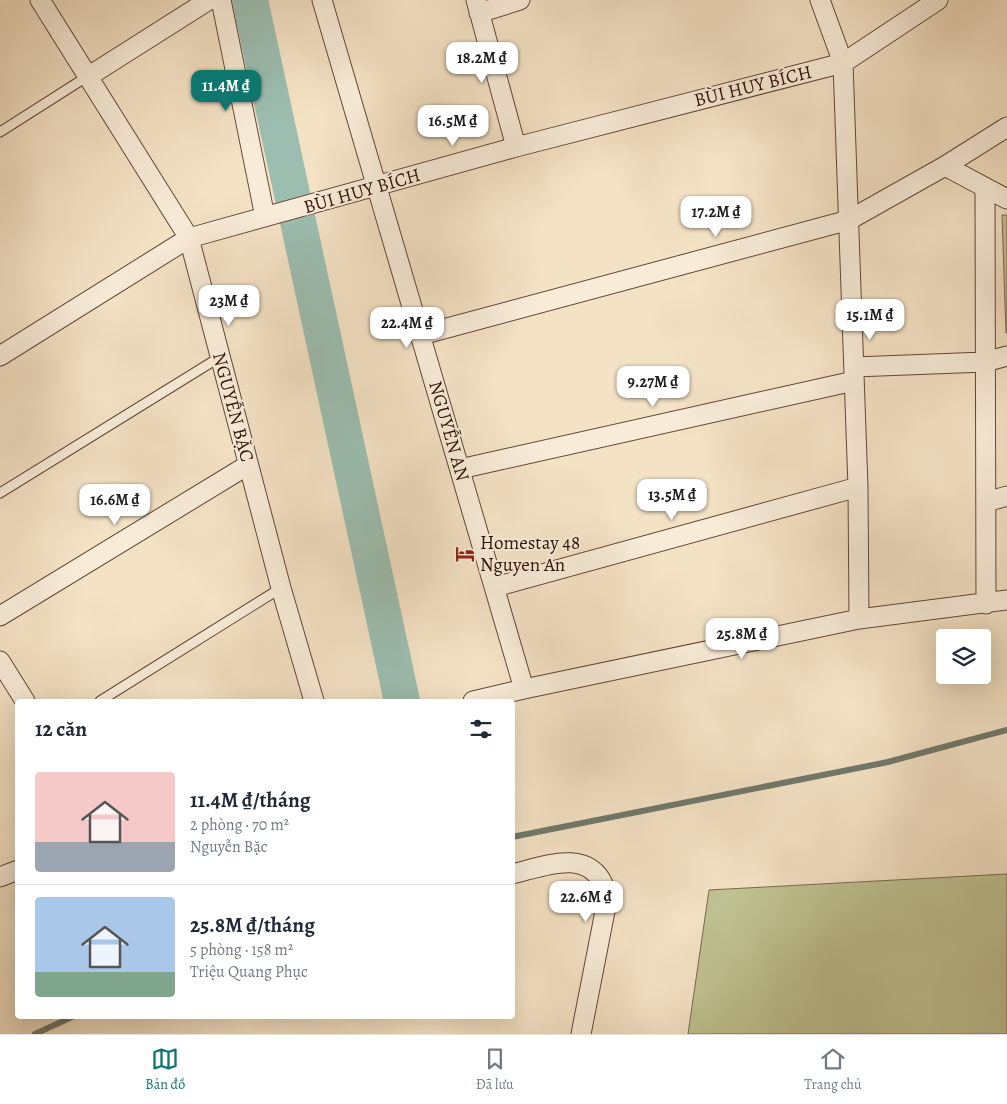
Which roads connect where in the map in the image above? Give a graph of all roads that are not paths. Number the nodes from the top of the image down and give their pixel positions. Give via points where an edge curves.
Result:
1 (40, 0) edge
2 (209, 0) edge
3 (221, 0) edge
4 (322, 0) edge
5 (520, 0) edge
6 (820, 0) edge
7 (938, 0) edge
8 (478, 6) edge
9 (843, 63) junction
10 (89, 76) junction
11 (1007, 126) edge
12 (0, 132) edge
13 (516, 147) junction
14 (945, 166) junction
15 (377, 187) junction
16 (985, 187) junction
17 (1007, 199) edge
18 (265, 217) junction
19 (849, 220) junction
20 (189, 238) junction
21 (420, 335) junction
22 (0, 356) edge
23 (1007, 356) edge
24 (220, 357) junction
25 (985, 362) junction
26 (854, 374) junction
27 (248, 465) junction
28 (460, 469) junction
29 (858, 487) junction
30 (0, 493) edge
31 (1007, 496) edge
32 (986, 502) junction
33 (495, 587) junction
34 (281, 588) junction
35 (1007, 600) edge
36 (986, 604) junction
37 (0, 616) edge
38 (859, 619) junction
39 (0, 661) edge
40 (524, 689) junction
41 (24, 699) edge
42 (103, 699) edge
43 (313, 699) edge
44 (482, 699) edge
45 (15, 871) edge
46 (515, 873) edge
47 (0, 877) edge
48 (581, 1034) edge

1 - 10 street, NGUYỄN BẶC
2 - 10 street
3 - 18 street
4 - 15 street, NGUYỄN AN
5 - 8 street
6 - 9 street
7 - 9 street, BÙI HUY BÍCH
8 - 13 street
9 - 13 street, BÙI HUY BÍCH
9 - 19 street
10 - 12 lane
10 - 20 street, NGUYỄN BẶC
11 - 14 street
13 - 15 street, BÙI HUY BÍCH
14 - 16 street
14 - 19 street
15 - 18 street, BÙI HUY BÍCH
15 - 21 street, NGUYỄN AN
16 - 17 street
16 - 25 street
18 - 20 street, BÙI HUY BÍCH
19 - 21 street
19 - 26 street
20 - 22 street, BÙI HUY BÍCH
20 - 24 street, NGUYỄN BẶC
21 - 28 street, NGUYỄN AN
23 - 25 street
24 - 27 street, NGUYỄN BẶC
24 - 30 lane
25 - 26 street
25 - 32 street
26 - 28 street
26 - 29 street
27 - 34 street, NGUYỄN BẶC
27 - 37 street
28 - 33 street, NGUYỄN AN
29 - 33 street
29 - 38 street
31 - 32 street
32 - 36 street
33 - 40 street, NGUYỄN AN
34 - 42 lane
34 - 43 street, NGUYỄN BẶC
35 - 36 street
36 - 38 street
38 - 40 street
39 - 41 street
40 - 44 street
45 - 47 street
46 - 48 street via 574,862 586,865 604,886 607,901

